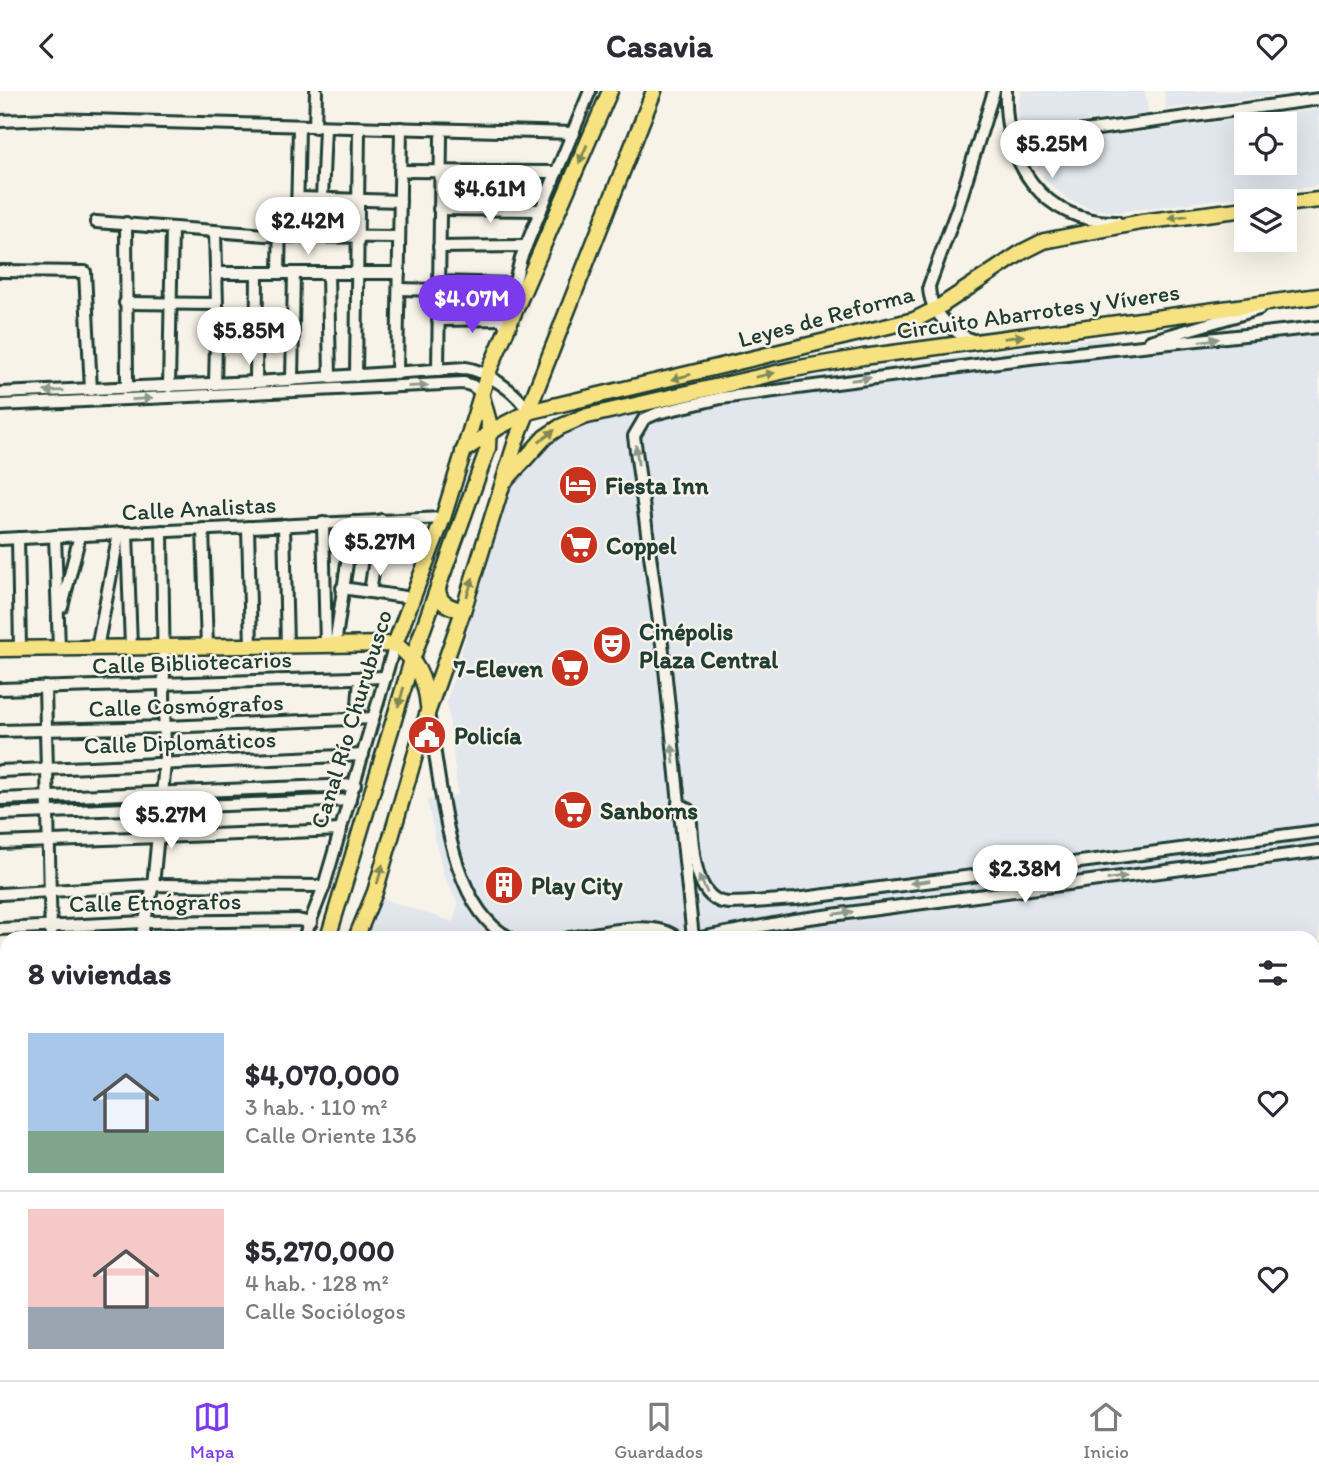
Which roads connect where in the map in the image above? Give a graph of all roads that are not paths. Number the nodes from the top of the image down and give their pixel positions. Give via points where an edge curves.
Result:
1 (316, 91) edge
2 (590, 91) edge
3 (610, 91) edge
4 (654, 91) edge
5 (994, 91) edge
6 (1006, 91) edge
7 (1319, 99) edge
8 (0, 121) edge
9 (299, 127) junction
10 (320, 128) junction
11 (359, 128) junction
12 (401, 128) junction
13 (574, 133) junction
14 (441, 137) dead end
15 (1010, 141) junction
16 (400, 171) junction
17 (440, 171) junction
18 (557, 172) junction
19 (298, 198) junction
20 (358, 198) junction
21 (322, 199) junction
22 (1319, 200) edge
23 (400, 201) junction
24 (1297, 203) edge
25 (439, 209) junction
26 (541, 210) junction
27 (1234, 210) edge
28 (96, 222) dead end
29 (1141, 222) junction
30 (125, 223) junction
31 (172, 228) junction
32 (215, 232) junction
33 (279, 236) junction
34 (358, 237) junction
35 (399, 237) junction
36 (526, 246) junction
37 (439, 247) junction
38 (0, 271) edge
39 (216, 273) junction
40 (257, 273) junction
41 (279, 273) junction
42 (294, 273) junction
43 (328, 273) junction
44 (358, 273) junction
45 (399, 273) junction
46 (514, 284) junction
47 (439, 286) junction
48 (399, 289) junction
49 (1319, 296) edge
50 (1292, 300) junction
51 (125, 303) junction
52 (172, 304) junction
53 (217, 304) junction
54 (936, 309) junction
55 (505, 319) junction
56 (438, 320) junction
57 (1319, 327) edge
58 (977, 343) junction
59 (1130, 347) junction
60 (498, 350) junction
61 (438, 370) junction
62 (397, 374) junction
63 (377, 375) junction
64 (356, 376) junction
65 (487, 376) junction
66 (330, 378) junction
67 (292, 380) junction
68 (256, 382) junction
69 (215, 384) junction
70 (169, 387) junction
71 (127, 388) junction
72 (376, 388) junction
73 (91, 390) junction
74 (0, 393) edge
75 (481, 393) junction
76 (0, 405) edge
77 (528, 412) junction
78 (490, 432) junction
79 (463, 451) junction
80 (501, 486) junction
81 (443, 518) junction
82 (381, 520) junction
83 (353, 522) junction
84 (323, 523) junction
85 (285, 525) junction
86 (248, 527) junction
87 (203, 529) junction
88 (162, 531) junction
89 (123, 533) junction
90 (80, 535) junction
91 (55, 536) junction
92 (18, 538) junction
93 (0, 539) edge
94 (438, 585) junction
95 (342, 588) junction
96 (370, 592) junction
97 (412, 599) junction
98 (463, 611) junction
99 (59, 620) junction
100 (395, 644) junction
101 (287, 645) junction
102 (330, 645) junction
103 (207, 646) junction
104 (251, 646) junction
105 (131, 647) junction
106 (164, 647) junction
107 (59, 648) junction
108 (97, 648) junction
109 (0, 649) edge
110 (20, 649) junction
111 (412, 660) junction
112 (386, 677) junction
113 (360, 678) junction
114 (166, 684) junction
115 (45, 687) junction
116 (0, 689) edge
117 (428, 711) junction
118 (373, 718) junction
119 (357, 719) junction
120 (166, 727) junction
121 (46, 730) junction
122 (0, 731) edge
123 (363, 755) junction
124 (165, 764) junction
125 (46, 769) junction
126 (0, 771) edge
127 (355, 785) junction
128 (163, 793) junction
129 (48, 797) junction
130 (0, 799) edge
131 (350, 800) junction
132 (678, 803) junction
133 (162, 808) junction
134 (49, 812) junction
135 (0, 814) edge
136 (341, 830) junction
137 (1319, 831) edge
138 (159, 836) junction
139 (51, 841) junction
140 (0, 843) edge
141 (1319, 851) edge
142 (153, 885) junction
143 (324, 886) junction
144 (51, 891) junction
145 (0, 894) edge
146 (145, 922) junction
147 (311, 923) junction
148 (51, 926) junction
149 (0, 929) edge
150 (51, 931) edge
151 (143, 931) edge
152 (307, 931) edge
153 (330, 931) edge
154 (359, 931) edge
155 (500, 931) edge
156 (622, 931) edge
157 (667, 931) edge
158 (692, 931) edge
159 (747, 931) edge

1 - 10 street
2 - 13 street, Canal Río Churubusco
3 -> 60 main road, Canal Río Churubusco
4 - 77 main road
5 - 54 street via 929,286
6 - 15 street
7 - 15 street
8 - 9 street
9 - 10 street
9 - 19 street
10 - 11 street
10 - 21 street
11 - 12 street
11 - 20 street
12 - 13 street
12 - 16 street
13 - 18 street, Canal Río Churubusco
14 - 17 street
15 - 29 street via 1030,181 1057,205 1080,218
16 - 17 street
16 - 23 street
17 - 18 street
17 - 25 street
18 - 26 street, Canal Río Churubusco
19 - 21 street
19 - 33 street via 297,215 280,215
20 - 21 street
20 - 23 street
20 - 34 street
22 - 24 main road
23 - 35 street
25 - 26 street
25 - 37 street
26 - 36 street, Canal Río Churubusco
27 -> 29 main road, Leyes de Reforma
28 - 30 street
29 - 54 main road, Leyes de Reforma via 1044,241
30 - 31 street
30 - 51 street
31 - 32 street
31 - 52 street
32 - 33 street
32 - 39 street
33 - 34 street
33 - 41 street
34 - 35 street
34 - 44 street
35 - 45 street
36 - 37 street
36 - 46 street, Canal Río Churubusco
37 - 47 street
38 - 73 street via 85,272
39 - 40 street
39 - 53 street
40 - 41 street
40 - 68 street
41 - 42 street
42 - 43 street
42 - 67 street
43 - 44 street
43 - 66 street
44 - 45 street
44 - 64 street
45 - 48 street
46 - 47 street
46 - 55 street, Canal Río Churubusco
47 - 48 street
47 - 56 street
48 - 62 street
49 - 50 main road, Circuito Abarrotes y Víveres
58 -> 50 main road, Circuito Abarrotes y Víveres
50 - 59 street
51 - 52 street
51 - 71 street
52 - 53 street
52 - 70 street
53 - 69 street
54 - 58 street via 954,331
54 -> 77 main road, Leyes de Reforma via 914,320
55 - 56 street
55 - 60 street, Canal Río Churubusco
56 - 61 street
59 -> 57 street
80 -> 58 main road, Circuito Abarrotes y Víveres via 545,437 583,417 794,369
132 -> 59 street via 634,436 644,419 721,398
60 - 65 main road, Canal Río Churubusco
61 - 62 street
61 - 65 street via 471,369
62 - 63 street
63 - 64 street
63 - 72 street
64 - 66 street
65 - 75 main road, Canal Río Churubusco
65 - 77 street via 521,400
66 - 67 street
67 - 68 street
68 - 69 street
69 - 70 street
70 - 71 street
71 - 73 street
72 -> 75 street via 464,383
76 -> 72 street
73 -> 74 street
75 - 78 main road, Canal Río Churubusco
75 - 79 main road, Canal Río Churubusco
77 - 78 main road, Leyes de Reforma
77 - 80 main road
78 - 79 main road, Leyes de Reforma
78 - 94 main road, Canal Río Churubusco
79 - 81 main road, Canal Río Churubusco
98 -> 80 main road
81 - 82 street, Calle Analistas
81 - 97 main road, Canal Río Churubusco
82 - 83 street, Calle Analistas
82 - 96 street
83 - 84 street, Calle Analistas
83 - 95 street
84 - 85 street, Calle Analistas
84 - 102 street
85 - 86 street, Calle Analistas
85 - 101 street
86 - 87 street, Calle Analistas
86 - 104 street
87 - 88 street, Calle Analistas
87 - 103 street
88 - 89 street, Calle Analistas
88 - 106 street
89 - 90 street, Calle Analistas
89 - 105 street
89 - 108 street
90 - 91 street, Calle Analistas
90 - 99 street
91 - 92 street, Calle Analistas
91 - 99 street
92 - 93 street, Calle Analistas
92 - 110 street
94 - 98 main road via 442,603
94 - 111 main road, Canal Río Churubusco
95 - 96 street
95 - 102 street
96 - 97 street
97 - 100 main road, Canal Río Churubusco
98 - 117 main road
99 - 107 street
100 - 102 main road
100 - 111 main road
100 - 112 street, Canal Río Churubusco
101 - 102 main road
101 - 104 main road
103 - 104 main road
103 - 106 main road
105 - 106 main road
105 - 108 main road
106 - 114 street
107 - 108 main road
107 - 110 main road
109 - 110 main road
111 - 117 main road via 424,683
111 -> 153 main road, Canal Río Churubusco
112 - 113 street, Calle Bibliotecarios
112 - 118 street, Canal Río Churubusco
113 - 114 street, Calle Bibliotecarios
113 - 119 street
114 - 115 street, Calle Bibliotecarios
114 - 120 street
115 - 116 street, Calle Bibliotecarios
115 - 121 street
154 -> 117 main road via 375,892
117 - 155 street via 457,864 479,909
118 - 119 street, Calle Cosmógrafos
118 - 123 street, Canal Río Churubusco
119 - 120 street, Calle Cosmógrafos
120 - 121 street, Calle Cosmógrafos
120 - 124 street
121 - 122 street, Calle Cosmógrafos
121 - 125 street
123 - 124 street, Calle Diplomáticos
123 - 127 street, Canal Río Churubusco
124 - 125 street, Calle Diplomáticos
124 - 128 street
125 - 126 street, Calle Diplomáticos
125 - 129 street
127 - 128 street
127 - 131 street, Canal Río Churubusco
128 - 129 street
128 - 133 street
129 - 130 street
129 - 134 street
131 - 133 street
131 - 136 street, Canal Río Churubusco
137 -> 132 street via 796,899 728,903 703,890 690,811
132 - 158 street
133 - 134 street
133 - 138 street
134 - 135 street
134 - 139 street
136 - 138 street
136 - 143 street, Canal Río Churubusco
138 - 139 street
138 - 142 street
139 - 140 street
139 - 144 street
159 -> 141 street via 794,920
142 - 143 street
142 - 144 street
142 - 146 street
143 - 147 street, Canal Río Churubusco
144 - 145 street
144 - 148 street
146 - 147 street, Calle Etnógrafos
146 - 148 street, Calle Etnógrafos
146 - 151 street
147 - 152 street, Canal Río Churubusco
148 - 149 street, Calle Etnógrafos
148 - 150 street
156 - 157 street via 652,927

